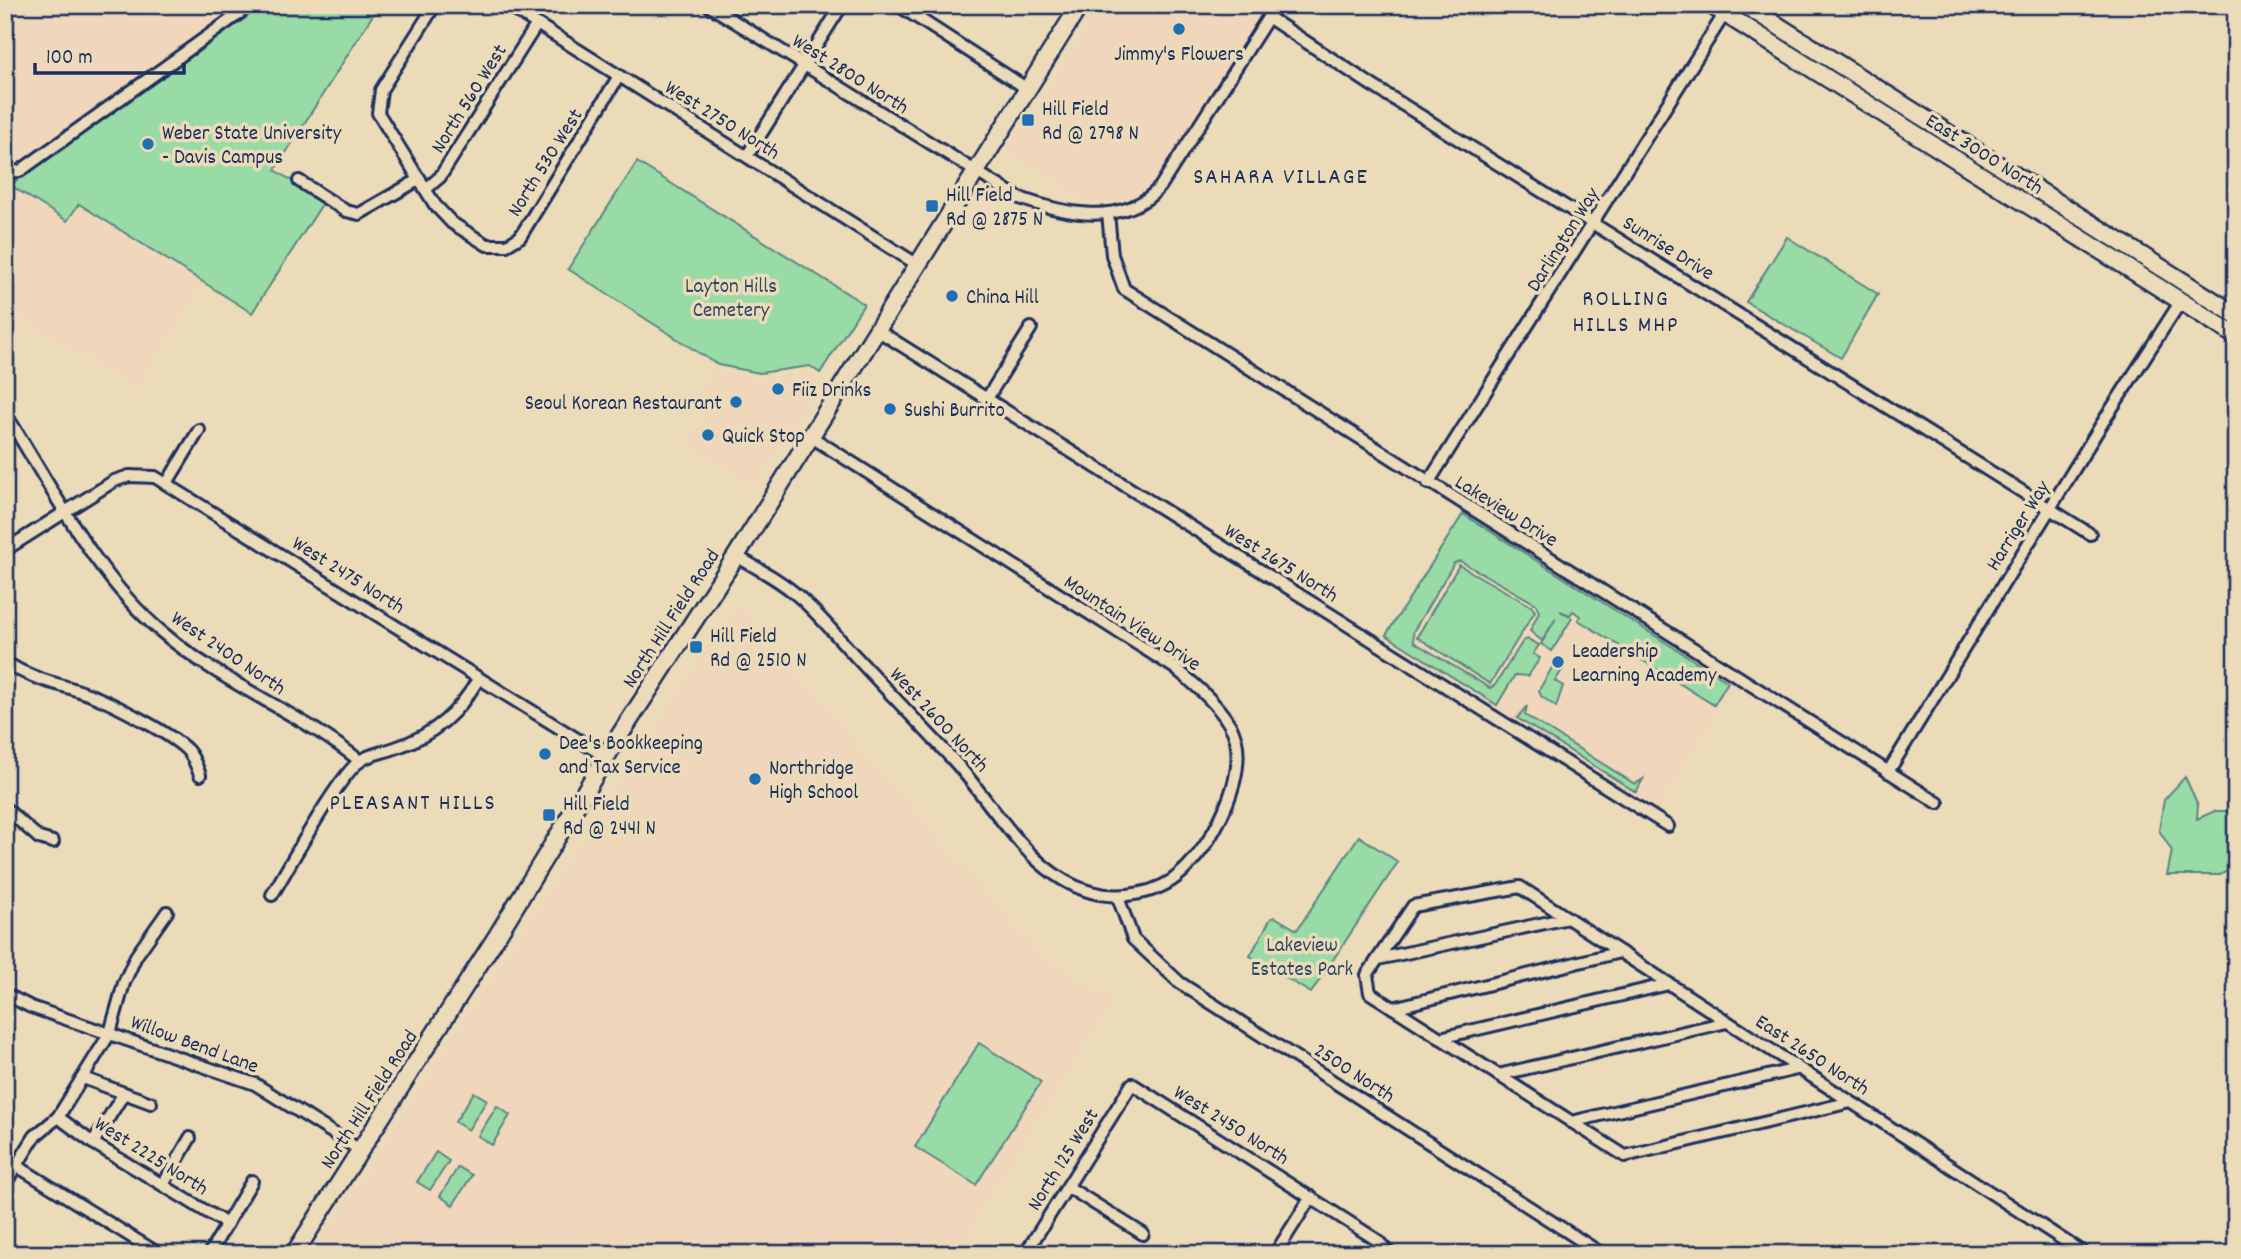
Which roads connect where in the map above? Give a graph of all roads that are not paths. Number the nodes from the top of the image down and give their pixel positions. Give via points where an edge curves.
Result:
1 (243, 5) edge
2 (435, 5) edge
3 (507, 5) edge
4 (708, 5) edge
5 (842, 5) edge
6 (898, 5) edge
7 (1080, 5) edge
8 (1276, 5) edge
9 (1745, 5) edge
10 (1718, 9) edge
11 (1268, 17) junction
12 (537, 24) junction
13 (1816, 50) junction
14 (804, 66) junction
15 (619, 76) junction
16 (1028, 90) junction
17 (747, 156) junction
18 (5, 172) edge
19 (975, 172) junction
20 (299, 181) dead end
21 (423, 184) junction
22 (1108, 213) junction
23 (1595, 223) junction
24 (918, 265) junction
25 (2181, 301) junction
26 (2236, 315) edge
27 (1031, 328) dead end
28 (877, 330) junction
29 (2236, 336) edge
30 (986, 400) junction
31 (5, 414) edge
32 (199, 430) dead end
33 (810, 436) junction
34 (167, 483) junction
35 (1429, 483) junction
36 (2049, 509) junction
37 (67, 511) junction
38 (2090, 534) dead end
39 (5, 550) edge
40 (736, 556) junction
41 (5, 662) edge
42 (479, 678) junction
43 (606, 757) junction
44 (360, 761) junction
45 (1888, 772) junction
46 (200, 775) dead end
47 (1938, 803) dead end
48 (5, 808) edge
49 (1668, 826) dead end
50 (53, 842) dead end
51 (272, 895) dead end
52 (1118, 897) junction
53 (167, 912) dead end
54 (1568, 918) junction
55 (1620, 952) junction
56 (1378, 959) junction
57 (1669, 984) junction
58 (5, 994) edge
59 (1393, 1008) junction
60 (1727, 1022) junction
61 (110, 1033) junction
62 (1440, 1038) junction
63 (1797, 1069) junction
64 (1498, 1075) junction
65 (83, 1078) junction
66 (1132, 1084) joint
67 (124, 1093) junction
68 (1852, 1102) junction
69 (151, 1103) dead end
70 (58, 1117) junction
71 (1571, 1122) junction
72 (190, 1138) dead end
73 (93, 1143) junction
74 (360, 1150) junction
75 (17, 1166) junction
76 (252, 1181) dead end
77 (5, 1184) edge
78 (163, 1185) junction
79 (1068, 1186) junction
80 (1311, 1197) junction
81 (227, 1224) junction
82 (1143, 1234) dead end
83 (159, 1254) edge
84 (209, 1254) edge
85 (294, 1254) edge
86 (1025, 1254) edge
87 (1275, 1254) edge
88 (1390, 1254) edge
89 (1602, 1254) edge
90 (2085, 1254) edge

1 - 18 street via 240,13 20,171
2 - 21 street via 377,102 378,113
3 - 12 street, West 2750 North
4 - 14 street, West 2800 North
5 - 14 street
6 - 16 street
7 - 16 main road, North Hill Field Road
8 - 11 street
9 - 13 main road, East 3000 North
10 - 13 main road via 1735,10 1800,49
10 - 23 street, Darlington Way
10 - 25 main road, East 3000 North
11 - 22 street, West 2800 North via 1160,187 1148,200
11 - 23 street, Sunrise Drive
12 - 15 street, West 2750 North
12 - 21 street, North 560 West via 440,177
13 - 26 main road, East 3000 North
14 - 17 street
14 - 19 street, West 2800 North
15 - 17 street, West 2750 North
15 - 21 street, North 530 West via 520,237 507,246 487,245 452,223
16 - 19 main road, North Hill Field Road
17 - 24 street, West 2750 North
19 - 22 street, West 2800 North via 1045,208
19 - 24 main road, North Hill Field Road
20 - 21 street, North 560 West via 346,211 359,214
22 - 35 street, Lakeview Drive via 1112,256 1124,289
23 - 35 street, Darlington Way
23 - 36 street, Sunrise Drive
24 - 28 main road, North Hill Field Road
25 - 29 main road, East 3000 North
25 - 36 street, Harriger Way
27 - 30 street
28 - 30 street, West 2675 North
28 - 33 main road, North Hill Field Road
30 - 49 street, West 2675 North
31 - 37 street, West 2400 North
32 - 34 street
33 - 40 main road, North Hill Field Road
33 - 52 street, Mountain View Drive via 1175,668 1200,688 1221,714 1236,741 1237,780 1226,807 1181,874 1155,888
34 - 37 street, West 2475 North via 143,474 129,476
34 - 42 street, West 2475 North
35 - 45 street, Lakeview Drive
36 - 38 street, Sunrise Drive
36 - 45 street, Harriger Way
37 - 39 street, West 2475 North
37 - 44 street, West 2400 North via 107,574 164,635
40 - 43 main road, North Hill Field Road
40 - 52 street, West 2600 North via 798,596 955,761 1042,865 1068,883
41 - 46 street via 39,681 108,703 170,738 187,750
42 - 43 street, West 2475 North
42 - 44 street via 464,703 438,728 418,741
43 - 74 main road, North Hill Field Road
44 - 51 street via 334,794
45 - 47 street, Lakeview Drive
48 - 50 street via 32,833
52 - 89 street, 2500 North via 1133,940 1180,983
53 - 61 street via 136,956
54 - 55 street, East 2650 North
54 - 56 street
54 - 56 street, East 2650 North via 1520,887 1413,906
55 - 57 street, East 2650 North
55 - 59 street
56 - 59 street via 1367,975 1370,993
57 - 60 street, East 2650 North
57 - 62 street
58 - 61 street, Willow Bend Lane
59 - 62 street
60 - 63 street, East 2650 North
60 - 64 street
61 - 65 street
61 - 74 street, Willow Bend Lane via 255,1084
62 - 64 street
63 - 68 street, East 2650 North
63 - 71 street
64 - 71 street
65 - 67 street
65 - 70 street
66 - 79 street, North 125 West
66 - 80 street, West 2450 North
67 - 69 street
67 - 73 street
68 - 71 street via 1625,1156
68 - 90 street, East 2650 North
70 - 73 street, West 2225 North
70 - 75 street via 35,1136
72 - 78 street
73 - 78 street, West 2225 North
74 - 85 main road, North Hill Field Road
75 - 77 street
75 - 83 street
76 - 81 street
78 - 81 street, West 2225 North
79 - 82 street
79 - 86 street, North 125 West
80 - 87 street
80 - 88 street, West 2450 North via 1377,1240
81 - 84 street

